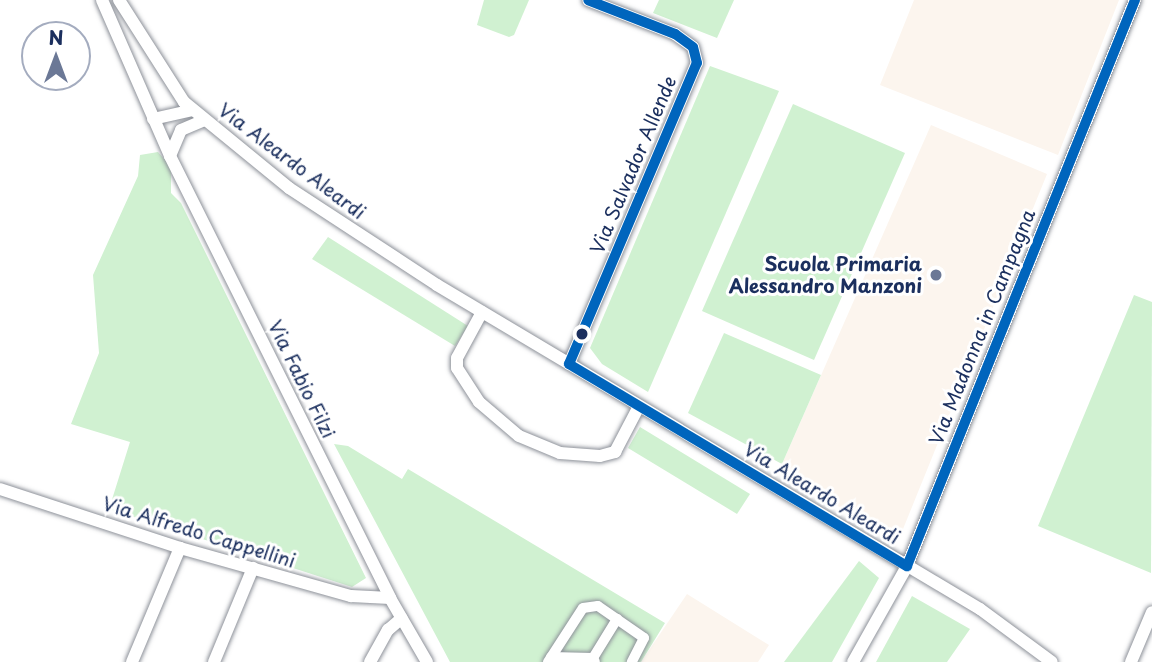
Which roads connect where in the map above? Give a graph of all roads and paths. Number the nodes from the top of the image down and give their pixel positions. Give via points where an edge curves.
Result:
1 (102, 0) edge
2 (120, 0) edge
3 (588, 0) edge
4 (1135, 0) edge
5 (193, 110) junction
6 (153, 119) junction
7 (204, 120) junction
8 (181, 130) junction
9 (170, 156) junction
10 (482, 312) junction
11 (569, 364) junction
12 (639, 406) junction
13 (0, 489) edge
14 (180, 548) junction
15 (907, 566) junction
16 (253, 568) junction
17 (390, 598) junction
18 (1152, 612) edge
19 (402, 618) junction
20 (617, 619) junction
21 (549, 659) edge
22 (594, 660) edge
23 (132, 662) edge
24 (214, 662) edge
25 (370, 662) edge
26 (427, 662) edge
27 (632, 662) edge
28 (853, 662) edge
29 (1052, 662) edge
30 (1131, 662) edge

1 - 6 street, Via Fabio Filzi
2 - 5 street, Via Aleardo Aleardi via 170,85
3 - 11 street, Via Salvador Allende via 675,34 693,47 697,64
4 - 15 street, Via Madonna in Campagna
5 - 6 street
5 - 7 street, Via Aleardo Aleardi
6 - 8 street
6 - 9 street, Via Fabio Filzi
7 - 8 street
7 - 10 street, Via Aleardo Aleardi via 324,213
8 - 9 street
9 - 17 street, Via Fabio Filzi
10 - 11 street, Via Aleardo Aleardi
10 - 12 street via 457,358 457,368 479,402 519,436 559,453 600,456 615,452
11 - 12 street, Via Aleardo Aleardi
12 - 15 street, Via Aleardo Aleardi
13 - 14 street, Via Alfredo Cappellini
14 - 16 street, Via Alfredo Cappellini
14 - 23 street
15 - 28 street, Via Madonna in Campagna
15 - 29 street, Via Aleardo Aleardi via 981,609
16 - 17 street, Via Alfredo Cappellini via 351,596
16 - 24 street
17 - 19 street, Via Fabio Filzi
18 - 30 street
19 - 25 street via 388,630
19 - 26 street, Via Fabio Filzi
20 - 21 street via 598,606 583,608
20 - 22 street
20 - 27 street via 644,638
21 - 22 street

